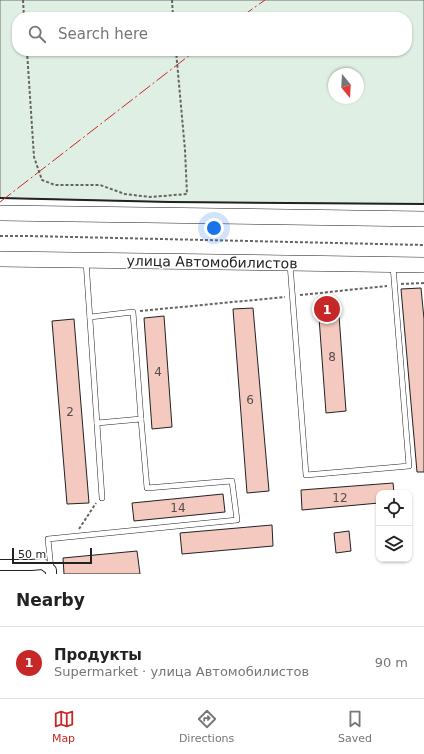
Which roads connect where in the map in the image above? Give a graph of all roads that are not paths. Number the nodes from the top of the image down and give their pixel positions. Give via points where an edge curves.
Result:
1 (0, 213) edge
2 (424, 219) edge
3 (0, 259) edge
4 (86, 260) junction
5 (290, 262) junction
6 (393, 265) junction
7 (424, 265) edge
8 (90, 317) junction
9 (140, 419) junction
10 (97, 423) junction
11 (102, 498) dead end
12 (0, 565) edge
13 (51, 572) edge

1 - 2 main road
3 - 4 main road, улица Автомобилистов
4 - 5 main road, улица Автомобилистов
4 - 8 lane
5 - 6 main road, улица Автомобилистов
5 - 6 lane via 306,475 409,466
6 - 7 main road, улица Автомобилистов
8 - 9 lane via 133,312
8 - 10 lane
9 - 10 lane
9 - 13 lane via 147,488 232,481 237,520 48,539
10 - 11 lane
12 - 13 street via 43,564

